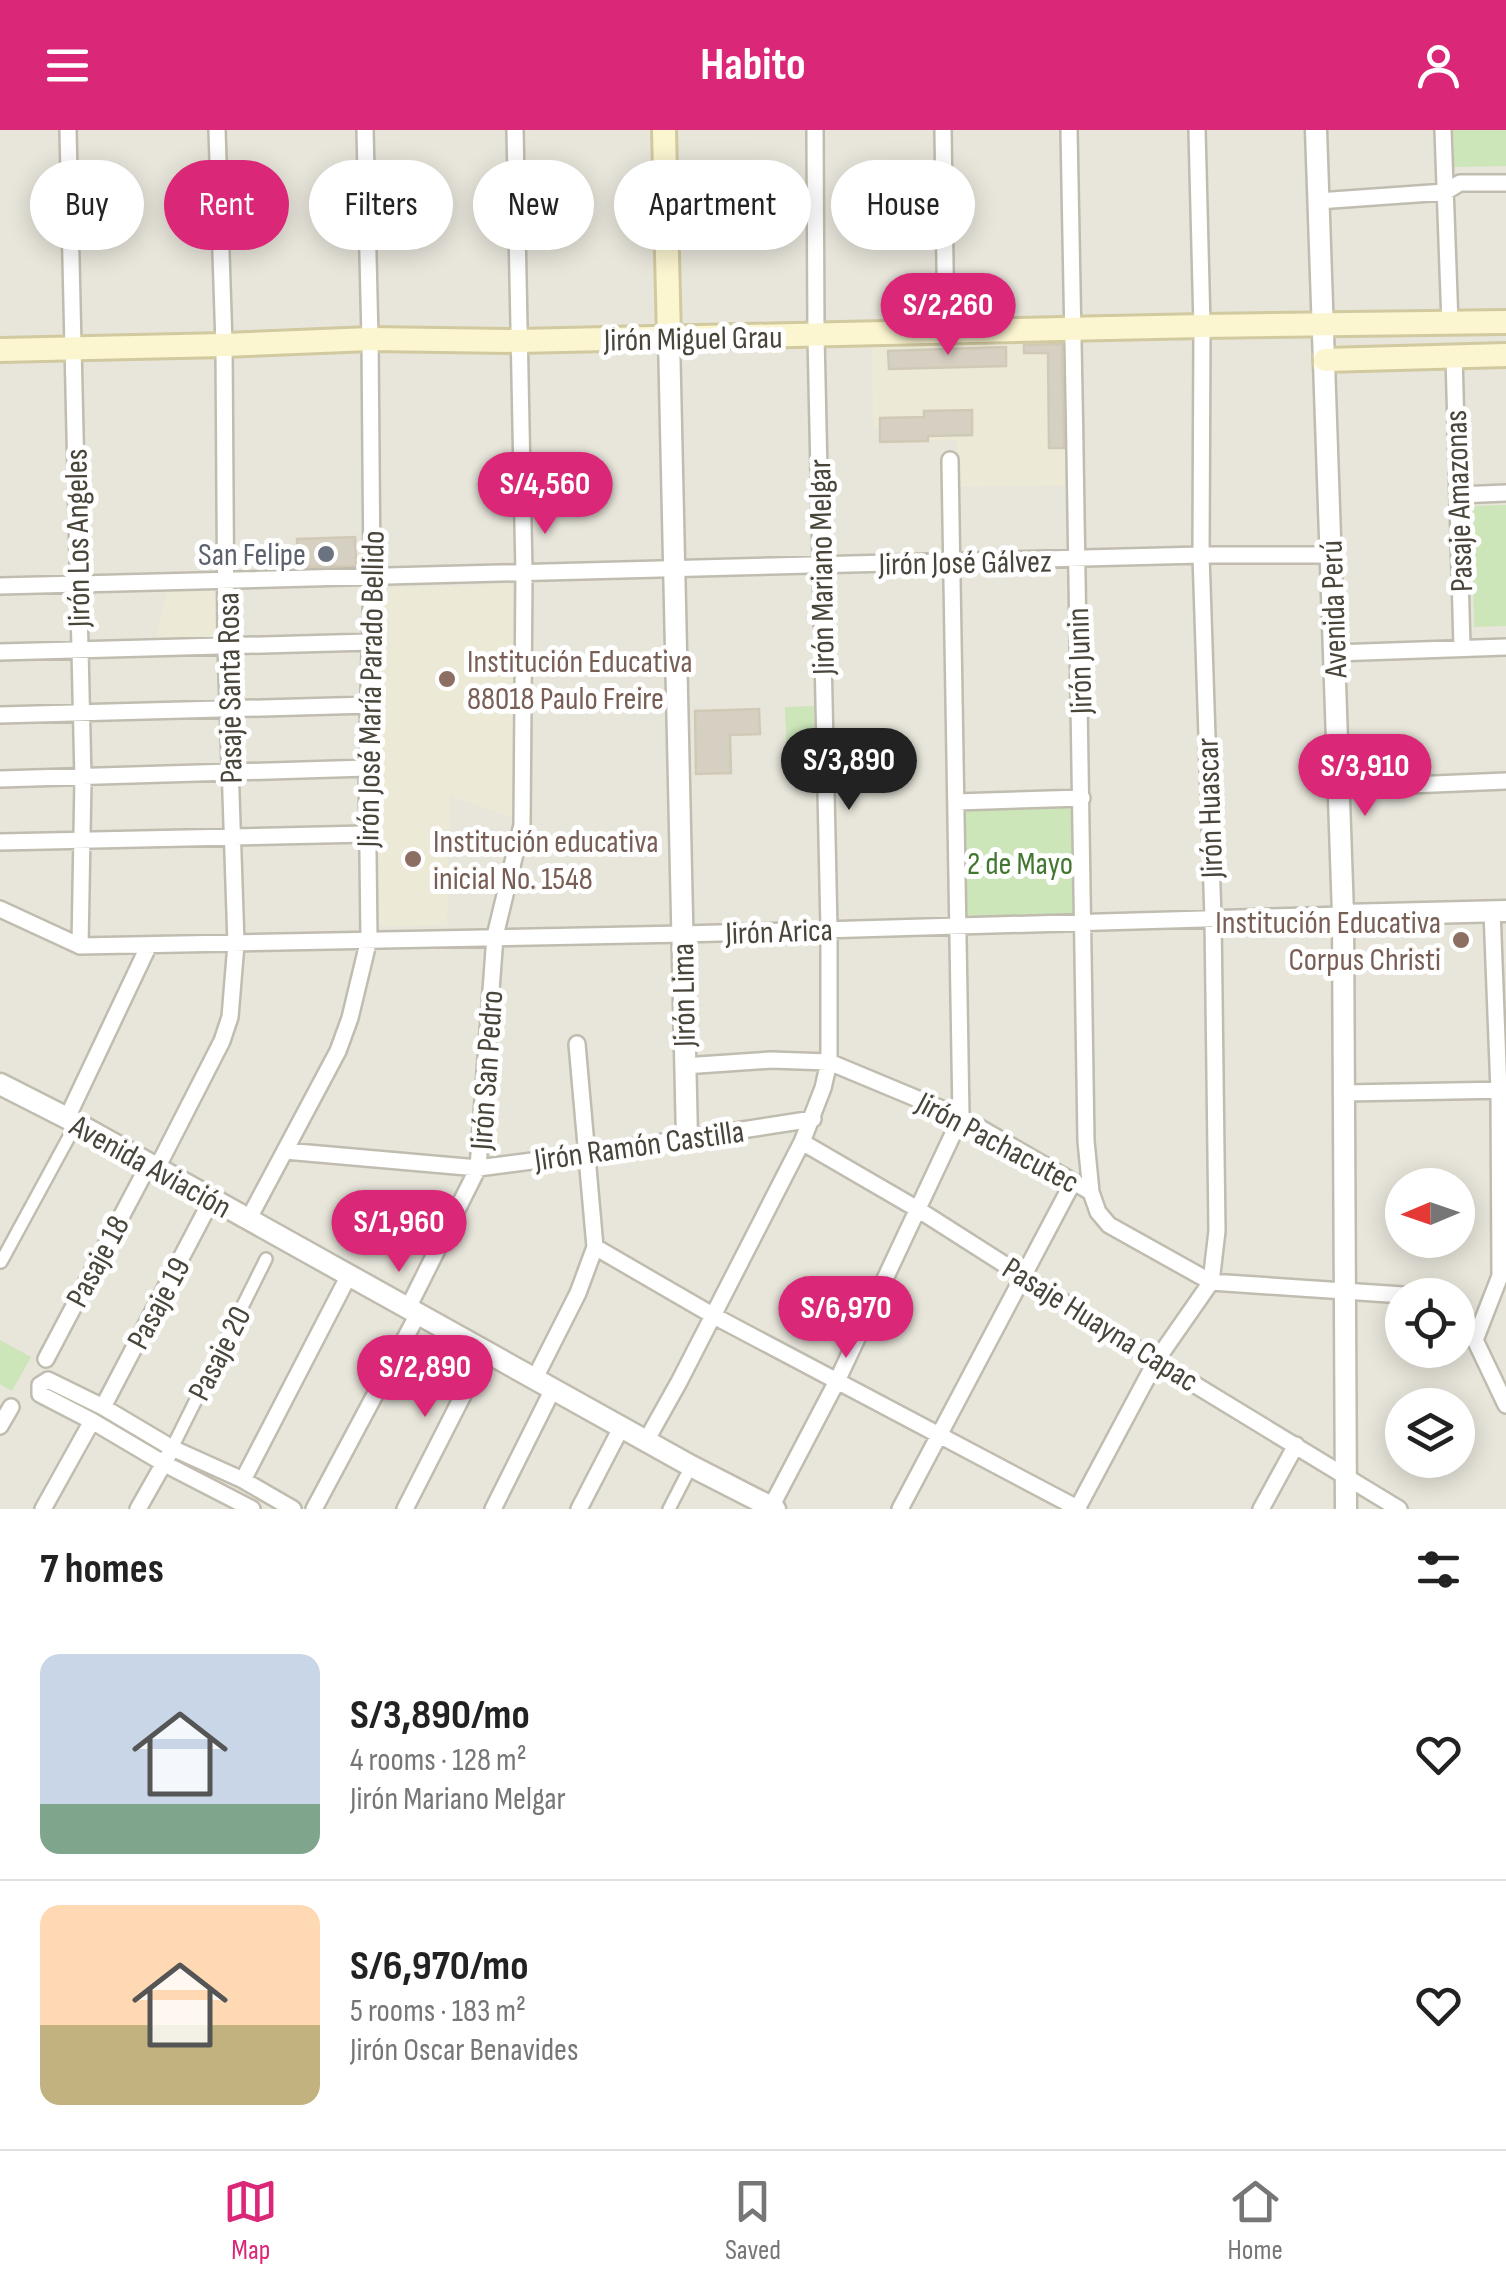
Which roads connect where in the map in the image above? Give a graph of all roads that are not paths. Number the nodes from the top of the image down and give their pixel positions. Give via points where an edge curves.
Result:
1 (68, 130) edge
2 (218, 130) edge
3 (365, 130) edge
4 (515, 130) edge
5 (664, 130) edge
6 (815, 130) edge
7 (943, 130) edge
8 (1069, 130) edge
9 (1197, 130) edge
10 (1316, 130) edge
11 (1443, 130) edge
12 (1506, 183) edge
13 (1445, 192) junction
14 (1318, 201) junction
15 (1506, 322) edge
16 (1450, 324) junction
17 (1324, 325) junction
18 (1202, 326) junction
19 (1072, 329) junction
20 (946, 332) junction
21 (816, 336) junction
22 (669, 338) junction
23 (370, 339) junction
24 (518, 341) junction
25 (224, 345) junction
26 (72, 349) junction
27 (0, 350) edge
28 (1506, 355) edge
29 (1454, 356) junction
30 (1325, 360) junction
31 (950, 460) dead end
32 (1506, 493) edge
33 (1458, 494) junction
34 (1331, 555) junction
35 (1201, 556) junction
36 (1076, 559) junction
37 (952, 562) junction
38 (821, 566) junction
39 (674, 570) junction
40 (524, 573) junction
41 (372, 577) junction
42 (226, 581) junction
43 (78, 584) junction
44 (0, 586) edge
45 (370, 642) junction
46 (226, 645) junction
47 (1462, 647) junction
48 (1506, 647) edge
49 (79, 650) junction
50 (0, 652) edge
51 (1335, 653) junction
52 (370, 705) junction
53 (230, 710) junction
54 (0, 715) edge
55 (80, 715) junction
56 (368, 768) junction
57 (231, 774) junction
58 (82, 779) junction
59 (0, 780) edge
60 (1506, 782) edge
61 (1338, 788) junction
62 (1082, 798) junction
63 (956, 802) junction
64 (367, 834) junction
65 (234, 836) junction
66 (0, 842) edge
67 (83, 842) junction
68 (0, 909) edge
69 (1499, 911) edge
70 (1343, 914) junction
71 (1212, 918) junction
72 (1084, 922) junction
73 (958, 926) junction
74 (829, 929) junction
75 (683, 934) junction
76 (496, 936) junction
77 (369, 940) junction
78 (236, 944) junction
79 (149, 945) junction
80 (80, 946) junction
81 (577, 1044) dead end
82 (829, 1062) junction
83 (684, 1066) junction
84 (2, 1088) edge
85 (1502, 1090) edge
86 (1345, 1094) junction
87 (961, 1117) junction
88 (813, 1119) junction
89 (71, 1121) junction
90 (687, 1139) junction
91 (802, 1142) junction
92 (285, 1151) junction
93 (586, 1154) junction
94 (153, 1166) junction
95 (478, 1168) junction
96 (1073, 1182) junction
97 (1091, 1192) junction
98 (212, 1199) junction
99 (919, 1210) junction
100 (248, 1220) junction
101 (595, 1247) junction
102 (266, 1259) dead end
103 (1, 1262) edge
104 (1026, 1276) junction
105 (348, 1277) junction
106 (1211, 1282) junction
107 (1344, 1290) junction
108 (1385, 1293) edge
109 (413, 1311) junction
110 (714, 1316) junction
111 (1475, 1340) joint
112 (486, 1352) junction
113 (46, 1359) dead end
114 (1156, 1361) junction
115 (837, 1381) junction
116 (544, 1384) junction
117 (1506, 1405) edge
118 (103, 1406) junction
119 (11, 1407) dead end
120 (92, 1421) junction
121 (0, 1426) edge
122 (621, 1428) junction
123 (940, 1436) junction
124 (646, 1441) junction
125 (1296, 1445) junction
126 (172, 1448) junction
127 (164, 1463) junction
128 (688, 1471) junction
129 (1346, 1477) junction
130 (242, 1480) junction
131 (242, 1507) edge
132 (768, 1507) edge
133 (43, 1509) edge
134 (138, 1509) edge
135 (292, 1509) edge
136 (314, 1509) edge
137 (405, 1509) edge
138 (492, 1509) edge
139 (579, 1509) edge
140 (669, 1509) edge
141 (900, 1509) edge
142 (1078, 1509) edge
143 (1261, 1509) edge
144 (1346, 1509) edge
145 (1399, 1509) edge

1 - 26 street, Jirón Los Angeles
2 - 25 street, Pasaje Santa Rosa
3 - 23 street, Jirón José María Parado Bellido
4 - 24 street, Jirón San Pedro
5 - 22 main road, Jirón Lima
6 - 21 street, Jirón Mariano Melgar
7 - 20 street
8 - 19 street, Jirón Junin
9 - 18 street, Jirón Huascar
10 - 14 street, Avenida Perú
11 - 13 street
12 - 13 street via 1460,183
13 - 14 street
13 - 16 street
14 - 17 street, Avenida Perú
15 - 16 main road, Jirón Miguel Grau
16 - 17 main road, Jirón Miguel Grau
17 - 18 main road, Jirón Miguel Grau
17 - 30 street, Avenida Perú
18 - 19 main road, Jirón Miguel Grau
18 - 35 street, Jirón Huascar
19 - 20 main road, Jirón Miguel Grau
19 - 36 street, Jirón Junin
20 - 21 main road, Jirón Miguel Grau
21 - 22 main road, Jirón Miguel Grau
21 - 38 street, Jirón Mariano Melgar
22 - 24 main road, Jirón Miguel Grau
22 - 39 street, Jirón Lima
23 - 24 main road, Jirón Miguel Grau
23 - 25 main road, Jirón Miguel Grau
23 - 41 street, Jirón José María Parado Bellido
24 - 40 street, Jirón San Pedro
25 - 26 main road, Jirón Miguel Grau
25 - 42 street, Pasaje Santa Rosa
26 - 27 main road, Jirón Miguel Grau
26 - 43 street, Jirón Los Angeles
28 - 29 main road
29 - 30 main road
29 - 33 street, Pasaje Amazonas
30 - 34 street, Avenida Perú
31 - 37 street
32 - 33 street
33 - 47 street, Pasaje Amazonas
34 - 35 street, Jirón José Gálvez
34 - 51 street, Avenida Perú
35 - 36 street, Jirón José Gálvez
35 - 71 street, Jirón Huascar
36 - 37 street, Jirón José Gálvez
36 - 62 street, Jirón Junin
37 - 38 street, Jirón José Gálvez
37 - 63 street
38 - 39 street, Jirón José Gálvez
38 - 74 street, Jirón Mariano Melgar
39 - 40 street, Jirón José Gálvez
39 - 75 street, Jirón Lima
40 - 41 street, Jirón José Gálvez
40 - 76 street, Jirón San Pedro via 522,824
41 - 42 street, Jirón José Gálvez
41 - 45 street, Jirón José María Parado Bellido
42 - 43 street, Jirón José Gálvez
42 - 46 street, Pasaje Santa Rosa
43 - 44 street, Jirón José Gálvez
43 - 49 street, Jirón Los Angeles
45 - 46 street
45 - 52 street, Jirón José María Parado Bellido
46 - 49 street
46 - 53 street, Pasaje Santa Rosa
47 - 48 street
47 - 51 street
49 - 50 street
49 - 55 street, Jirón Los Angeles
51 - 61 street, Avenida Perú
52 - 53 street
52 - 56 street, Jirón José María Parado Bellido
53 - 55 street
53 - 57 street, Pasaje Santa Rosa
54 - 55 street
55 - 58 street, Jirón Los Angeles
56 - 57 street
56 - 64 street, Jirón José María Parado Bellido
57 - 58 street
57 - 65 street, Pasaje Santa Rosa
58 - 59 street
58 - 67 street, Jirón Los Angeles
60 - 61 street
61 - 70 street, Avenida Perú
62 - 63 street
62 - 72 street, Jirón Junin
63 - 73 street
64 - 65 street
64 - 77 street, Jirón José María Parado Bellido
65 - 67 street
65 - 78 street, Pasaje Santa Rosa
66 - 67 street
67 - 80 street, Jirón Los Angeles
68 - 80 street, Jirón Arica
69 - 70 street, Jirón Arica
69 - 85 street
70 - 71 street, Jirón Arica
70 - 86 street, Avenida Perú
71 - 72 street, Jirón Arica
71 - 106 street, Jirón Huascar via 1217,1232
72 - 73 street, Jirón Arica
72 - 97 street, Jirón Junin
73 - 74 street, Jirón Arica
73 - 87 street
74 - 75 street, Jirón Arica
74 - 82 street, Jirón Mariano Melgar
75 - 76 street, Jirón Arica
75 - 83 street, Jirón Lima
76 - 77 street, Jirón Arica
76 - 95 street, Jirón San Pedro
77 - 78 street, Jirón Arica
77 - 92 street, Jirón José María Parado Bellido via 338,1051
78 - 79 street, Jirón Arica
78 - 94 street, Pasaje Santa Rosa via 222,1042
79 - 80 street, Jirón Arica
79 - 89 street
81 - 93 street
82 - 83 street, Jirón Pachacutec
82 - 87 street, Jirón Pachacutec
82 - 88 street, Jirón Mariano Melgar
83 - 90 street, Jirón Lima
84 - 89 street, Avenida Aviación
85 - 86 street
85 - 111 street via 1500,1276
86 - 107 street, Avenida Perú
87 - 96 street, Jirón Pachacutec
87 - 99 street
88 - 90 street, Jirón Ramón Castilla
88 - 91 street, Jirón Mariano Melgar
89 - 94 street, Avenida Aviación
89 - 103 street
90 - 93 street, Jirón Ramón Castilla
91 - 99 street, Pasaje Huayna Capac
91 - 110 street, Jirón Mariano Melgar
92 - 95 street, Jirón Ramón Castilla
92 - 100 street, Jirón José María Parado Bellido
93 - 95 street, Jirón Ramón Castilla
93 - 101 street
94 - 98 street, Avenida Aviación
94 - 113 street, Pasaje 18
95 - 109 street, Jirón San Pedro
96 - 97 street, Jirón Pachacutec
96 - 104 street
97 - 106 street, Jirón Pachacutec via 1109,1225
98 - 100 street, Avenida Aviación
98 - 118 street, Pasaje 19
99 - 104 street, Pasaje Huayna Capac
99 - 115 street
100 - 105 street, Avenida Aviación
101 - 110 street
101 - 116 street
102 - 126 street, Pasaje 20
104 - 114 street, Pasaje Huayna Capac
104 - 123 street
105 - 109 street, Avenida Aviación
105 - 130 street
106 - 107 street, Jirón Pachacutec
106 - 114 street, Jirón Huascar
107 - 108 street, Jirón Pachacutec
107 - 129 street, Avenida Perú
109 - 112 street, Avenida Aviación
109 - 136 street, Jirón San Pedro
110 - 115 street
110 - 124 street, Jirón Mariano Melgar
111 - 117 street
112 - 116 street, Avenida Aviación
112 - 137 street
114 - 125 street, Pasaje Huayna Capac
114 - 142 street, Jirón Huascar
115 - 123 street
115 - 132 street
116 - 122 street, Avenida Aviación
116 - 138 street
118 - 120 street via 48,1380 40,1384 40,1394
118 - 126 street
119 - 121 street
120 - 127 street
120 - 133 street
122 - 124 street, Avenida Aviación
122 - 139 street
123 - 141 street
123 - 142 street
124 - 128 street, Avenida Aviación
125 - 129 street, Pasaje Huayna Capac
125 - 143 street
126 - 127 street
126 - 130 street
127 - 131 street
127 - 134 street
128 - 132 street, Avenida Aviación
128 - 140 street
129 - 144 street, Avenida Perú
129 - 145 street, Pasaje Huayna Capac
130 - 135 street

